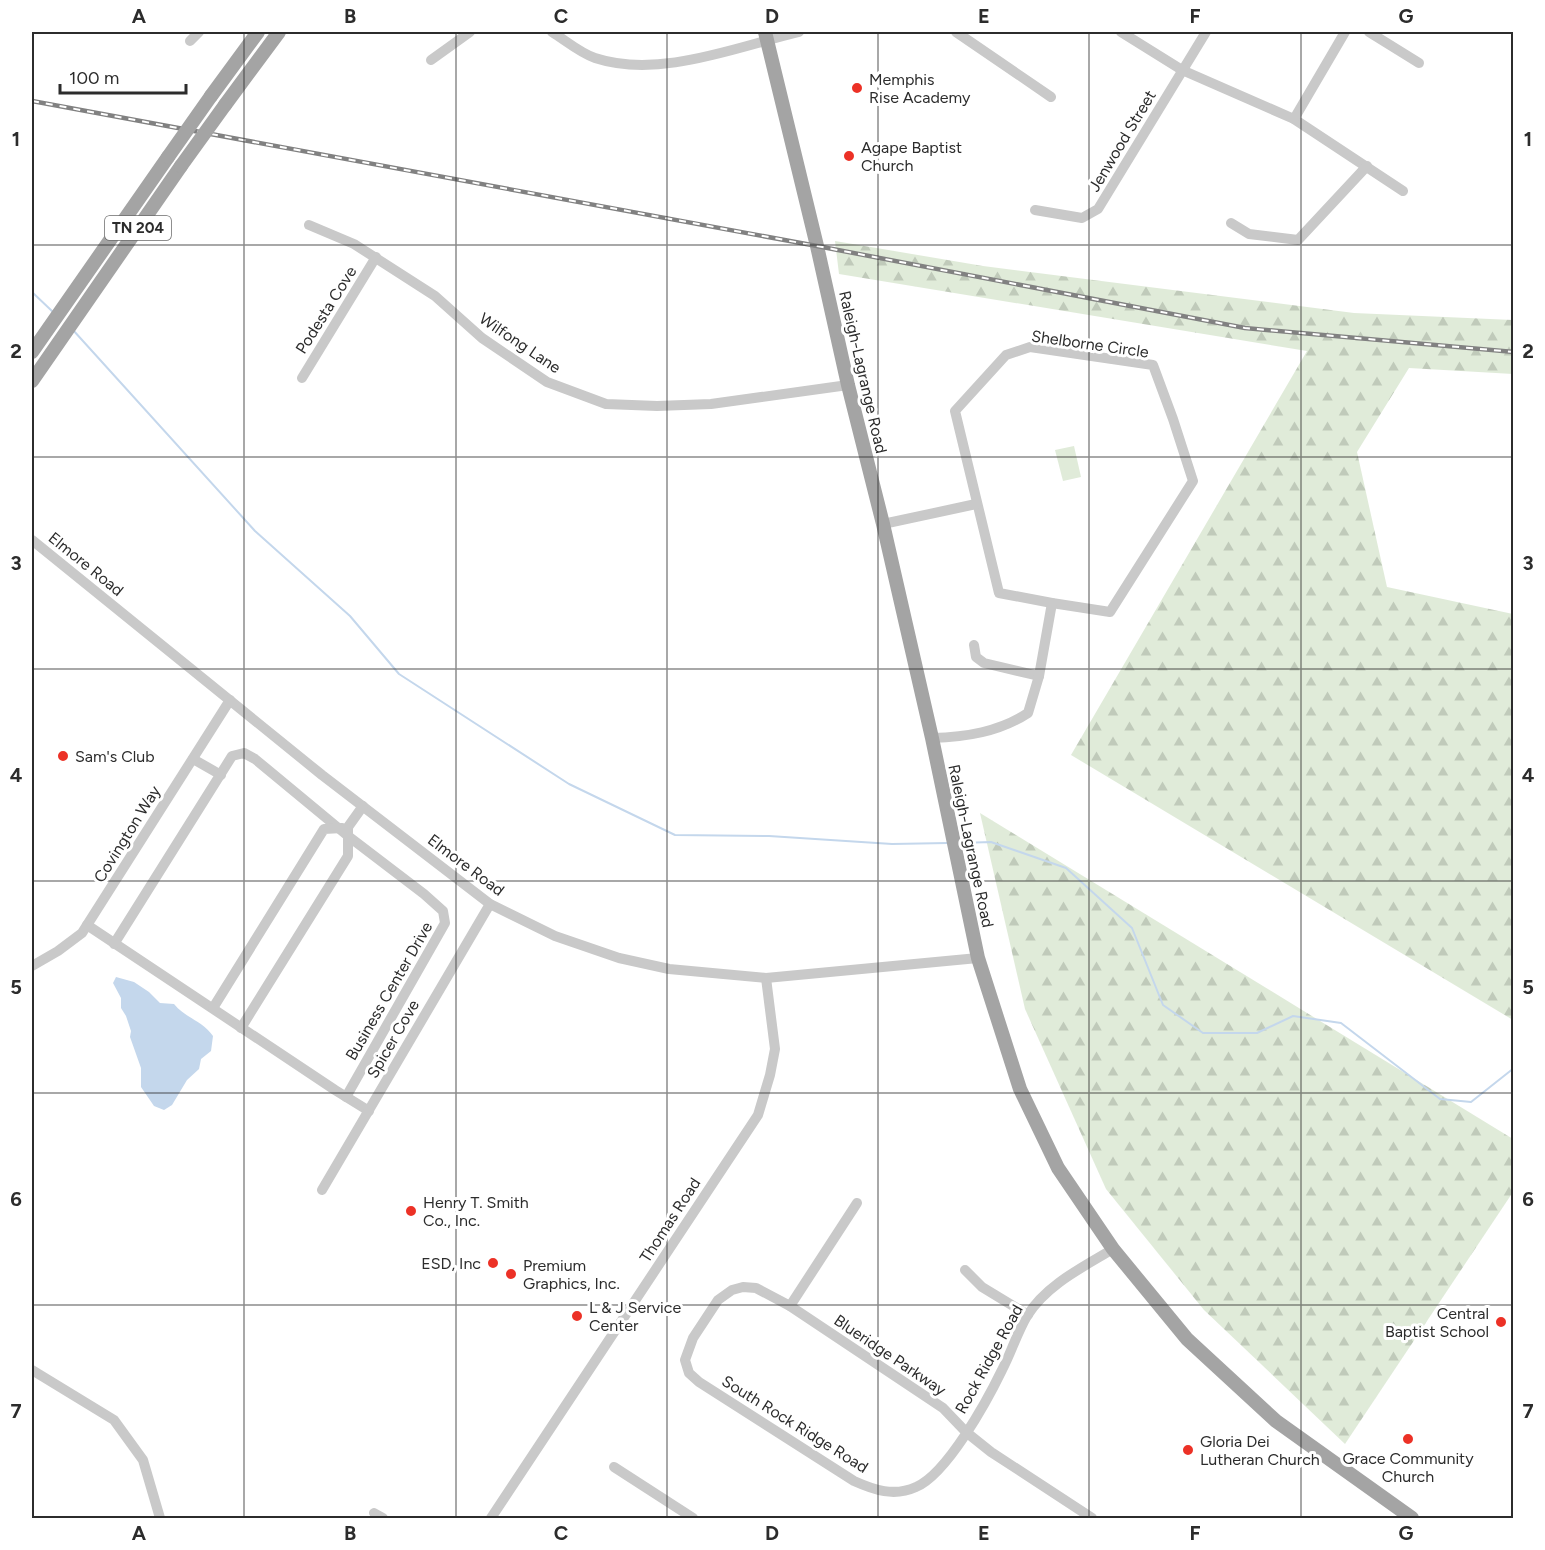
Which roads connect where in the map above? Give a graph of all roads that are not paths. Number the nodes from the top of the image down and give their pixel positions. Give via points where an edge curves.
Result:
1 (198, 32) edge
2 (258, 32) edge
3 (279, 32) edge
4 (470, 32) edge
5 (552, 32) edge
6 (799, 32) edge
7 (956, 32) edge
8 (1121, 32) edge
9 (1206, 32) edge
10 (1345, 32) edge
11 (1369, 32) edge
12 (766, 35) edge
13 (190, 41) dead end
14 (431, 60) dead end
15 (1419, 63) dead end
16 (1182, 70) junction
17 (1052, 97) dead end
18 (1294, 119) junction
19 (1367, 166) junction
20 (1403, 191) dead end
21 (1035, 210) dead end
22 (1231, 223) dead end
23 (309, 225) dead end
24 (376, 257) junction
25 (32, 352) edge
26 (302, 378) dead end
27 (32, 381) edge
28 (848, 385) junction
29 (976, 504) junction
30 (883, 524) junction
31 (32, 540) edge
32 (1052, 603) junction
33 (974, 645) dead end
34 (1039, 676) junction
35 (230, 700) junction
36 (932, 738) junction
37 (193, 759) junction
38 (221, 775) junction
39 (363, 806) junction
40 (345, 830) junction
41 (490, 904) junction
42 (87, 925) junction
43 (114, 944) junction
44 (978, 958) junction
45 (32, 966) edge
46 (766, 978) junction
47 (213, 1008) junction
48 (241, 1028) junction
49 (345, 1097) junction
50 (369, 1111) junction
51 (322, 1190) dead end
52 (857, 1203) dead end
53 (1113, 1249) junction
54 (965, 1270) dead end
55 (790, 1306) junction
56 (1028, 1315) junction
57 (685, 1360) joint
58 (32, 1370) edge
59 (966, 1432) junction
60 (614, 1467) dead end
61 (902, 1492) joint
62 (160, 1518) edge
63 (491, 1518) edge
64 (693, 1518) edge
65 (1092, 1518) edge
66 (1412, 1518) edge

1 - 13 street
2 - 25 main road, TN 204, bridge
3 - 27 main road, TN 204, bridge
4 - 14 street
5 - 12 street via 594,57 635,66 690,60
6 - 12 street
7 - 17 street
8 - 16 street
9 - 16 street, Jenwood Street
10 - 18 street
11 - 15 street
12 - 28 main road, Raleigh-Lagrange Road
16 - 18 street
16 - 21 street, Jenwood Street via 1098,209 1082,218
18 - 19 street
19 - 20 street
19 - 22 street via 1298,240 1249,234
23 - 24 street, Wilfong Lane
24 - 26 street, Podesta Cove
24 - 28 street, Wilfong Lane via 435,296 482,338 547,382 606,404 711,404
28 - 30 main road, Raleigh-Lagrange Road
29 - 30 street
29 - 32 street, Shelborne Circle via 999,593
29 - 32 street, Shelborne Circle via 955,411 1006,355 1030,347 1153,365 1193,481 1110,612
30 - 36 main road, Raleigh-Lagrange Road
31 - 35 street, Elmore Road
32 - 34 street
33 - 34 street via 976,657 984,663
34 - 36 street via 1028,712 1018,719 968,736
35 - 37 street, Covington Way
35 - 39 street, Elmore Road
36 - 44 main road, Raleigh-Lagrange Road
37 - 38 street
37 - 42 street, Covington Way
38 - 40 street, Business Center Drive via 232,756 244,753
38 - 43 street
39 - 40 street
39 - 41 street, Elmore Road
40 - 47 street via 324,829
40 - 48 street via 348,856
40 - 49 street, Business Center Drive via 443,911 445,923
41 - 46 street, Elmore Road via 555,936 619,958 669,969
41 - 50 street, Spicer Cove
42 - 43 street
42 - 45 street, Covington Way via 58,951
43 - 47 street
44 - 46 street, Elmore Road
44 - 53 main road, Raleigh-Lagrange Road via 1020,1089 1058,1168
46 - 63 street, Thomas Road via 775,1048 758,1115
47 - 48 street
48 - 49 street
49 - 50 street
50 - 51 street, Spicer Cove
52 - 55 street
53 - 56 street, Rock Ridge Road via 1070,1275
53 - 66 main road, Raleigh-Lagrange Road via 1187,1339 1276,1421
54 - 56 street via 982,1287
55 - 57 street, Blueridge Parkway via 756,1288 732,1290 718,1300 693,1338
55 - 59 street, Blueridge Parkway via 943,1408
56 - 59 street, Rock Ridge Road
57 - 61 street, South Rock Ridge Road via 699,1382 854,1481 878,1492
58 - 62 street via 114,1420 143,1460
59 - 61 street, Rock Ridge Road via 928,1480
59 - 65 street, Blueridge Parkway
60 - 64 street

